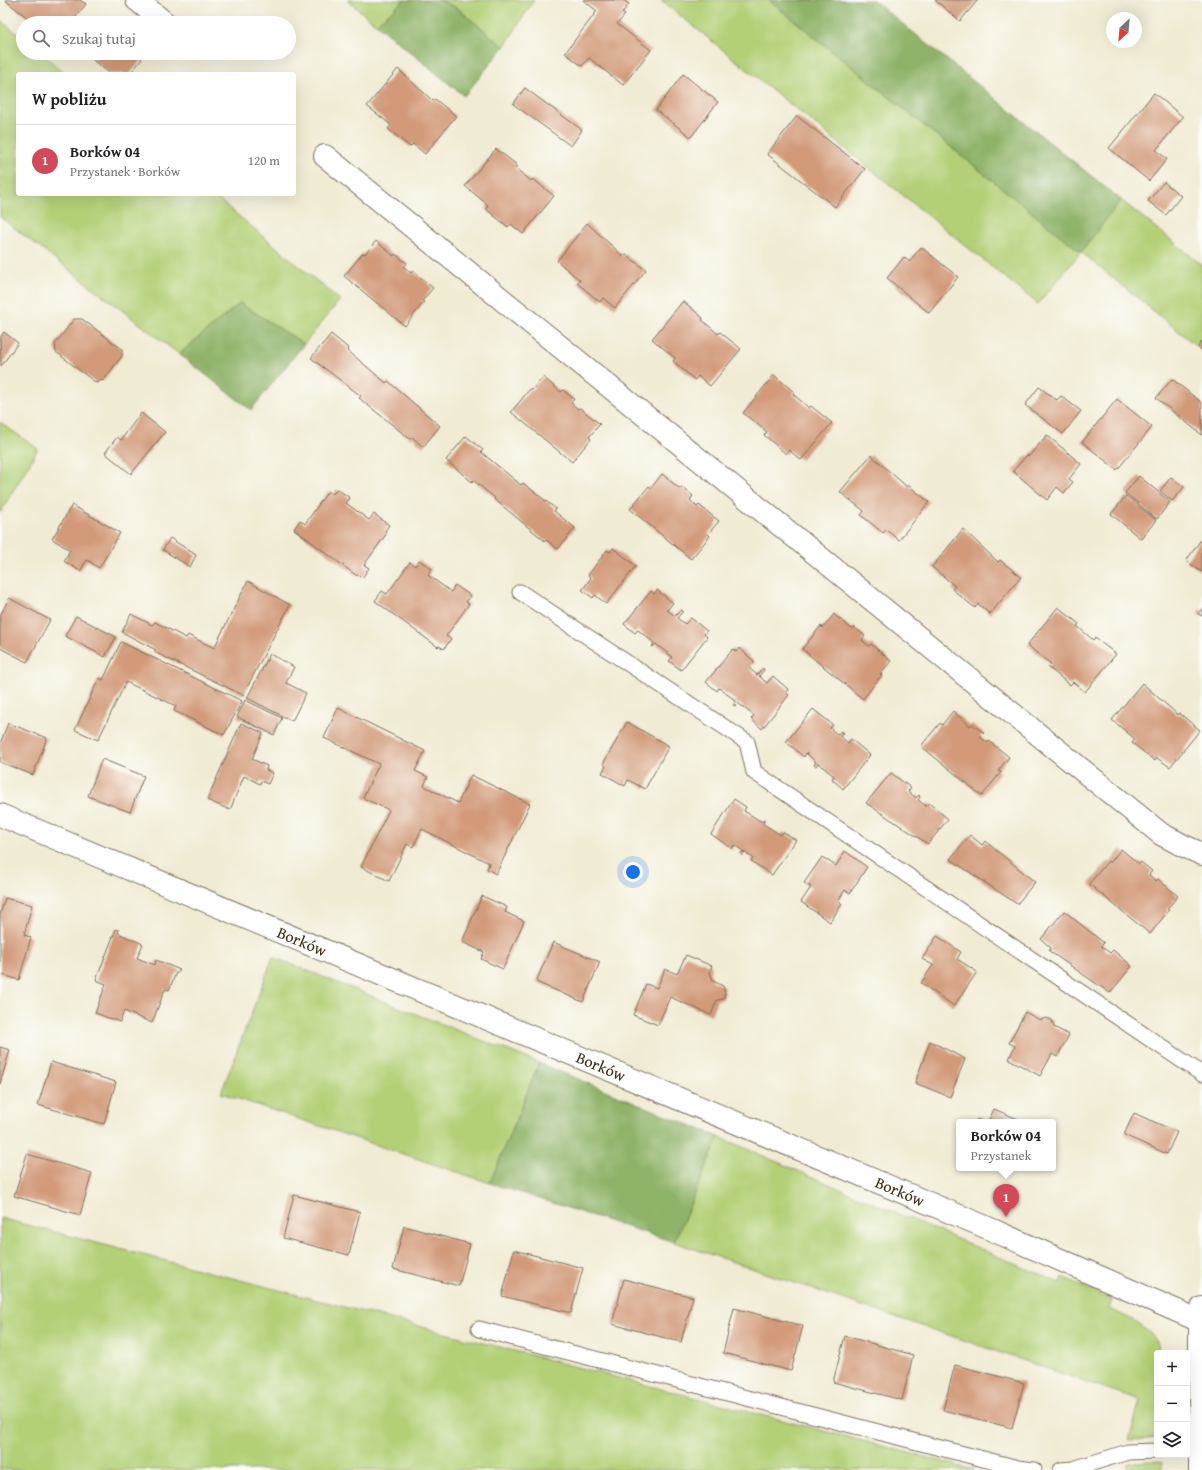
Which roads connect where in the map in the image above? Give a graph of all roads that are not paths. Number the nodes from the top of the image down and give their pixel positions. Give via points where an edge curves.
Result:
1 (137, 0) edge
2 (156, 16) edge
3 (325, 156) dead end
4 (520, 592) dead end
5 (0, 815) edge
6 (1202, 854) edge
7 (1202, 1074) edge
8 (1201, 1314) edge
9 (479, 1329) dead end
10 (1193, 1449) edge
11 (1154, 1451) edge
12 (1034, 1470) edge
13 (1061, 1470) edge
14 (1200, 1470) edge

1 - 2 street
3 - 6 street via 1161,834
4 - 7 lane via 747,742 754,772
5 - 8 street, Borków via 981,1225
8 - 10 street
9 - 12 lane via 1018,1468
10 - 14 street
11 - 13 lane via 1128,1452 1073,1469

